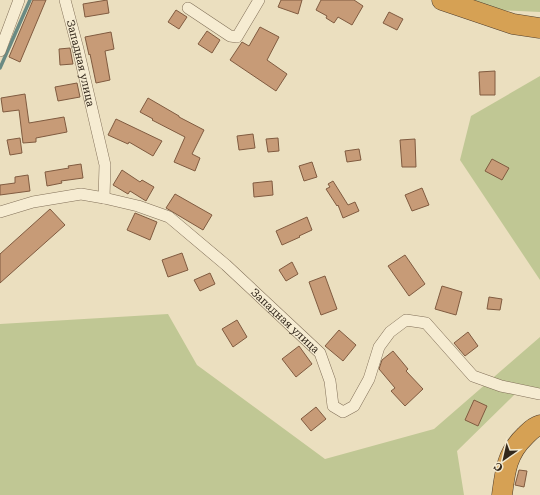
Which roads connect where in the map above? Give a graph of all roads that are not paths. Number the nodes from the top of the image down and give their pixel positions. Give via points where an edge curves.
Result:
1 (19, 0) edge
2 (65, 0) edge
3 (259, 0) edge
4 (442, 0) edge
5 (188, 8) dead end
6 (540, 28) edge
7 (0, 51) edge
8 (104, 198) junction
9 (0, 212) edge
10 (540, 394) edge
11 (540, 425) edge
12 (502, 495) edge

1 - 7 street
2 - 8 street, Западная улица via 105,165
3 - 5 street via 238,37 230,36
4 - 6 highway via 513,24
8 - 9 street, Западная улица via 81,194 33,202
8 - 10 street, Западная улица via 170,217 226,265 320,353 330,380 333,406 343,412 354,406 362,393 379,347 390,332 406,320 426,323 473,376 501,386
11 - 12 highway via 534,427 516,444 506,468

